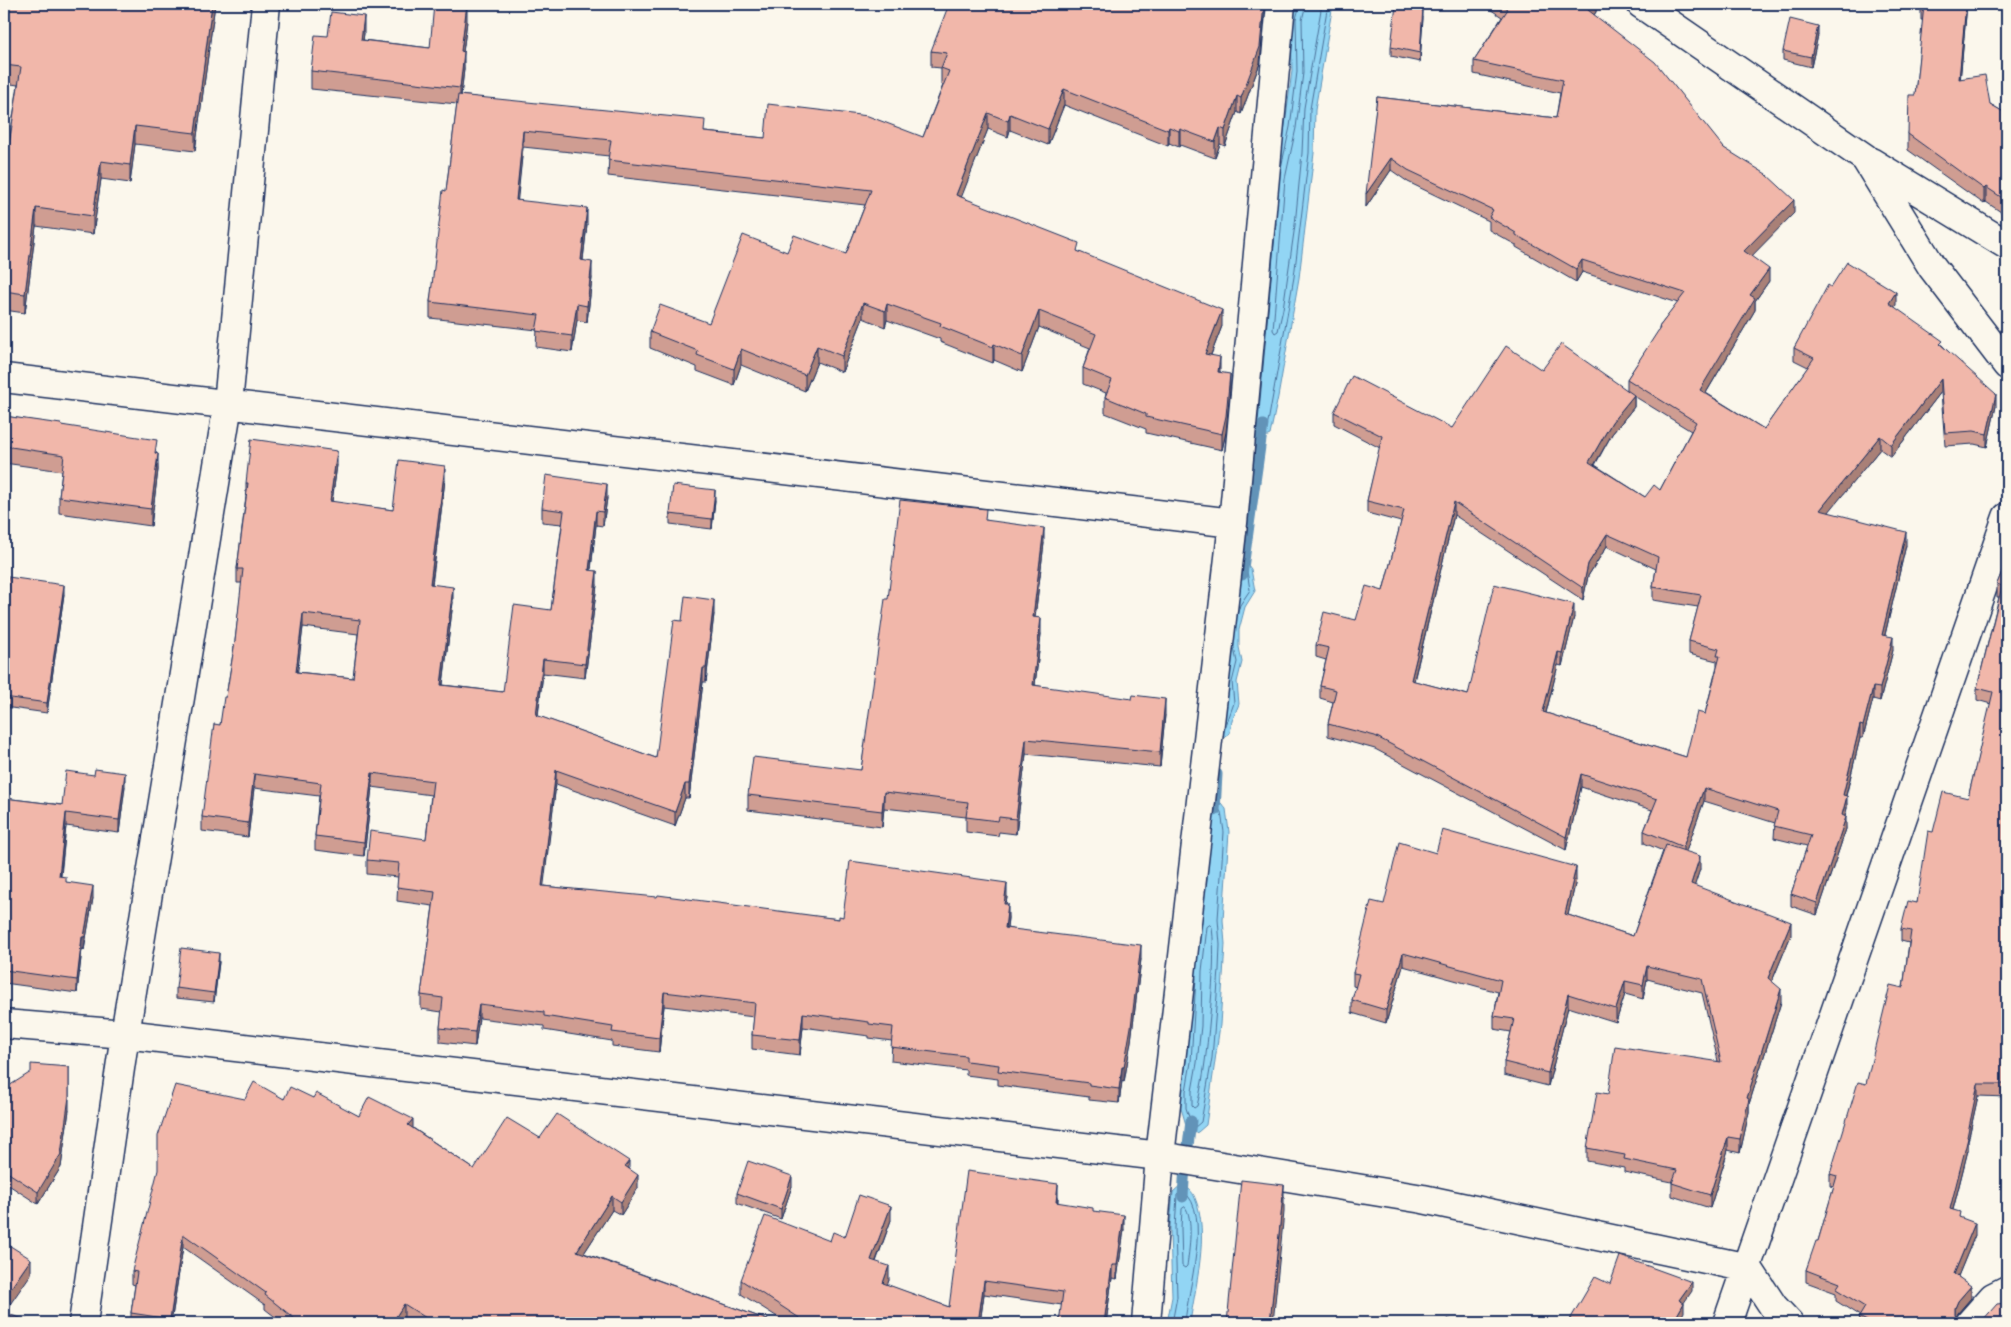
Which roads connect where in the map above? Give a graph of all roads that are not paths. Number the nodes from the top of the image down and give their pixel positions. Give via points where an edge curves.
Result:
1 (266, 4) edge
2 (1281, 4) edge
3 (1641, 4) edge
4 (1866, 158) junction
5 (2007, 245) edge
6 (2007, 365) edge
7 (4, 378) edge
8 (228, 404) junction
9 (2007, 517) edge
10 (1233, 523) junction
11 (4, 1024) edge
12 (125, 1034) junction
13 (1160, 1156) junction
14 (1748, 1268) junction
15 (2007, 1290) edge
16 (83, 1323) edge
17 (1146, 1323) edge
18 (1727, 1323) edge
19 (1789, 1323) edge
20 (1970, 1323) edge

1 - 8 street
2 - 10 street
3 - 4 street
4 - 5 street
4 - 6 street via 1932,267
7 - 8 street
8 - 10 street
8 - 12 street
9 - 14 street
10 - 13 street
11 - 12 street
12 - 13 street
12 - 16 street
13 - 14 street via 1423,1199
13 - 17 street
14 - 18 street
14 - 19 street via 1773,1306
15 - 20 street via 1993,1297

